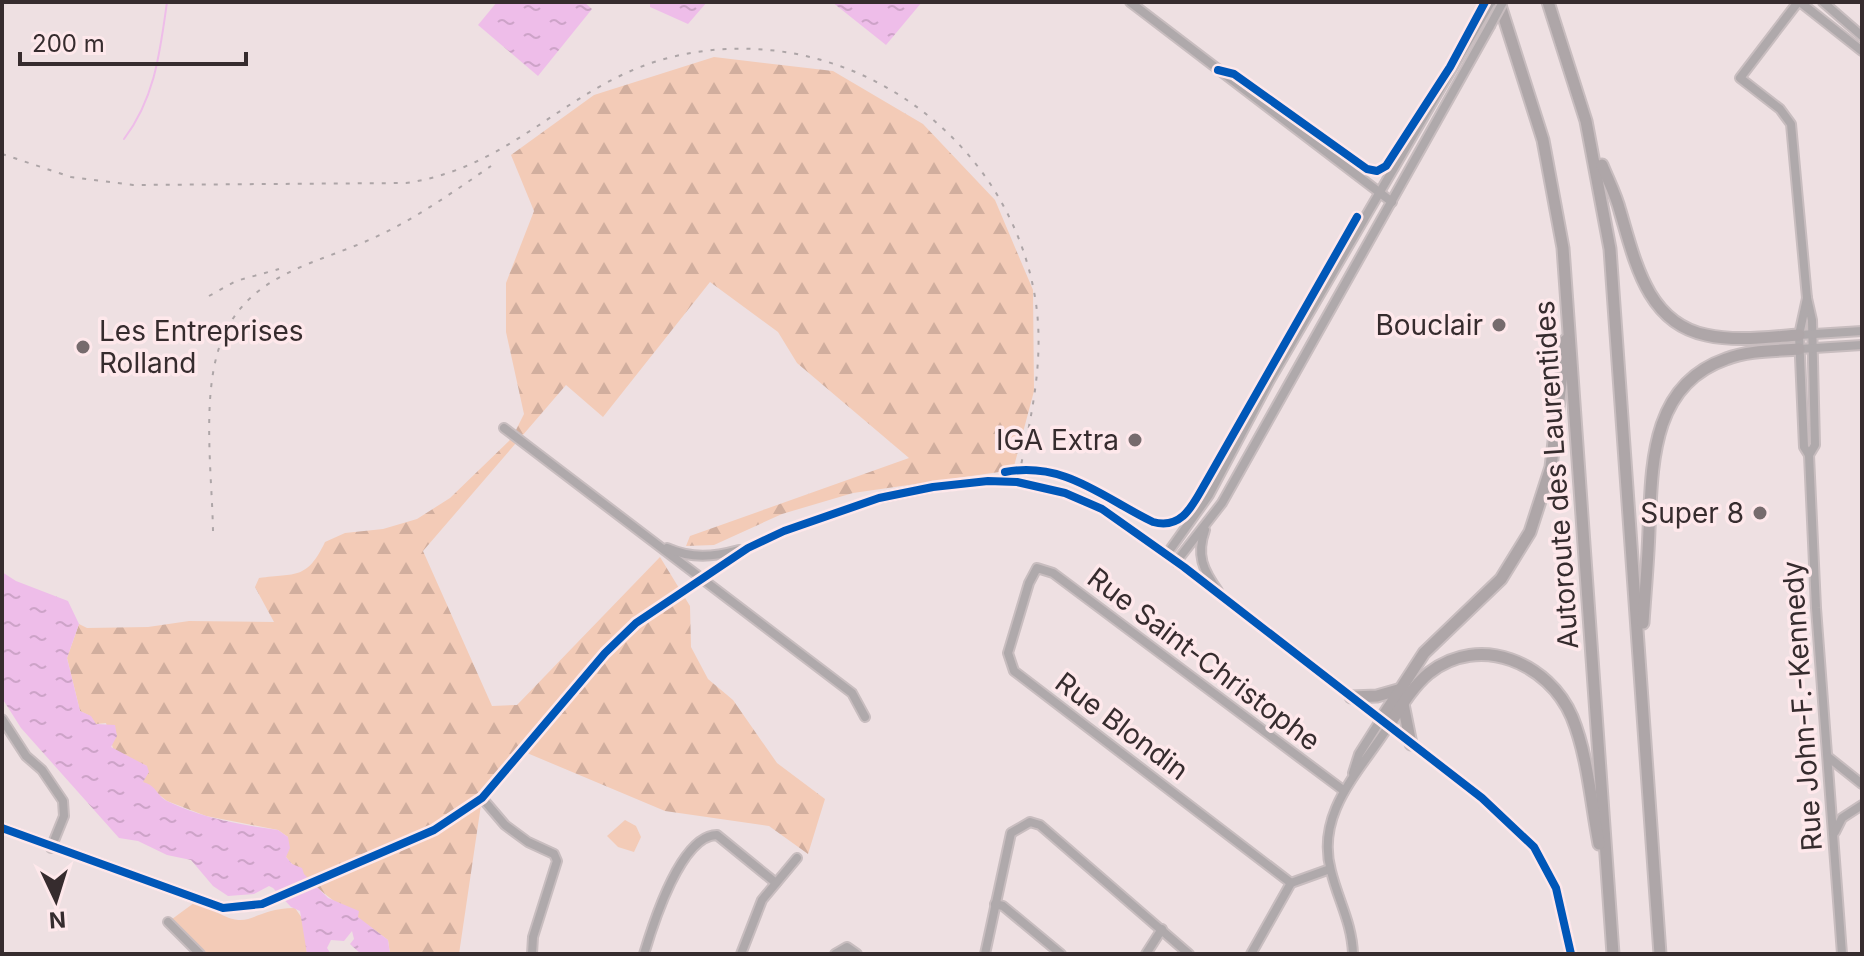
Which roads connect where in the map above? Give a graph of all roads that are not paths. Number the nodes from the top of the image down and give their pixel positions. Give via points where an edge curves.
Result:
1 (1130, 2) edge
2 (1491, 2) edge
3 (1501, 2) edge
4 (1548, 2) edge
5 (1799, 2) edge
6 (1823, 2) edge
7 (1862, 36) edge
8 (1862, 51) edge
9 (1589, 134) junction
10 (1380, 191) junction
11 (1392, 202) junction
12 (1807, 298) junction
13 (1569, 312) junction
14 (1862, 331) edge
15 (1813, 334) junction
16 (1799, 335) junction
17 (1862, 345) edge
18 (1813, 348) junction
19 (1799, 349) junction
20 (504, 428) dead end
21 (1809, 455) junction
22 (1209, 522) junction
23 (653, 542) junction
24 (748, 548) junction
25 (1167, 554) junction
26 (1176, 562) junction
27 (1037, 568) joint
28 (701, 579) junction
29 (1222, 597) junction
30 (1640, 667) junction
31 (1398, 690) junction
32 (1351, 697) junction
33 (1403, 704) junction
34 (865, 717) dead end
35 (2, 719) edge
36 (1384, 724) junction
37 (1411, 744) junction
38 (1828, 757) junction
39 (1862, 784) edge
40 (1343, 790) junction
41 (482, 798) junction
42 (1862, 805) edge
43 (2, 828) edge
44 (1833, 836) junction
45 (51, 848) junction
46 (797, 858) dead end
47 (1330, 869) junction
48 (776, 883) junction
49 (1291, 883) junction
50 (1609, 896) junction
51 (995, 904) junction
52 (168, 922) dead end
53 (1162, 929) junction
54 (200, 954) edge
55 (532, 954) edge
56 (644, 954) edge
57 (741, 954) edge
58 (835, 954) edge
59 (857, 954) edge
60 (985, 954) edge
61 (1061, 954) edge
62 (1146, 954) edge
63 (1189, 954) edge
64 (1251, 954) edge
65 (1353, 954) edge
66 (1571, 954) edge
67 (1613, 954) edge
68 (1660, 954) edge
69 (1842, 954) edge

1 - 10 street
2 - 10 street
3 - 11 street, bridge
3 - 13 highway, Autoroute des Laurentides via 1543,140
4 - 9 highway
5 - 8 street
5 - 12 street, Rue John-F.-Kennedy via 1740,78 1791,124
6 - 7 street
9 - 16 highway via 1640,275 1665,314 1709,336
9 - 30 highway via 1615,299
10 - 11 street
10 - 25 street via 1209,495
11 - 22 street
12 - 15 street, Rue John-F.-Kennedy
12 - 16 street, Rue John-F.-Kennedy
13 - 31 highway via 1554,454 1530,532 1501,579 1431,646
13 - 50 highway, Autoroute des Laurentides
14 - 15 street
15 - 16 street
15 - 18 street, Rue John-F.-Kennedy
16 - 19 street, Rue John-F.-Kennedy
17 - 18 street
18 - 19 street
18 - 21 street, Rue John-F.-Kennedy via 1815,445
19 - 21 street, Rue John-F.-Kennedy via 1804,447
19 - 30 highway via 1722,360 1691,380 1667,407 1652,459
20 - 23 street
21 - 38 street, Rue John-F.-Kennedy
22 - 26 street
22 - 29 street via 1200,547 1201,565
23 - 24 street via 705,557
23 - 28 street
24 - 25 street via 879,498 988,481 1035,485 1089,503
24 - 28 street
25 - 26 street
26 - 29 street
27 - 40 street, Rue Saint-Christophe via 1053,573
27 - 49 street, Rue Blondin via 1008,653 1014,671
28 - 34 street via 852,693
28 - 41 street via 636,623 605,653
29 - 32 street
30 - 68 highway
31 - 32 highway
31 - 36 highway
32 - 36 street
33 - 36 highway
33 - 37 highway
33 - 50 highway via 1436,668 1473,656 1513,660 1549,682 1578,735
35 - 45 street via 63,801 64,816
36 - 37 street
36 - 40 street
37 - 66 street via 1482,798 1534,847 1556,888
38 - 39 street
38 - 44 street, Rue John-F.-Kennedy
40 - 47 street via 1332,816
41 - 45 street via 434,830 276,899 242,908 223,908
41 - 55 street via 505,825 554,854 557,861
42 - 44 street via 1842,818
43 - 45 street
44 - 69 street, Rue John-F.-Kennedy
46 - 48 street
47 - 49 street
47 - 65 street via 1352,930
48 - 56 street via 717,835 703,837 679,866
48 - 57 street via 762,900
49 - 64 street
50 - 67 highway, Autoroute des Laurentides
51 - 53 street via 1011,833 1030,822
51 - 60 street
51 - 61 street
52 - 54 street
53 - 62 street
53 - 63 street
58 - 59 street via 847,947

